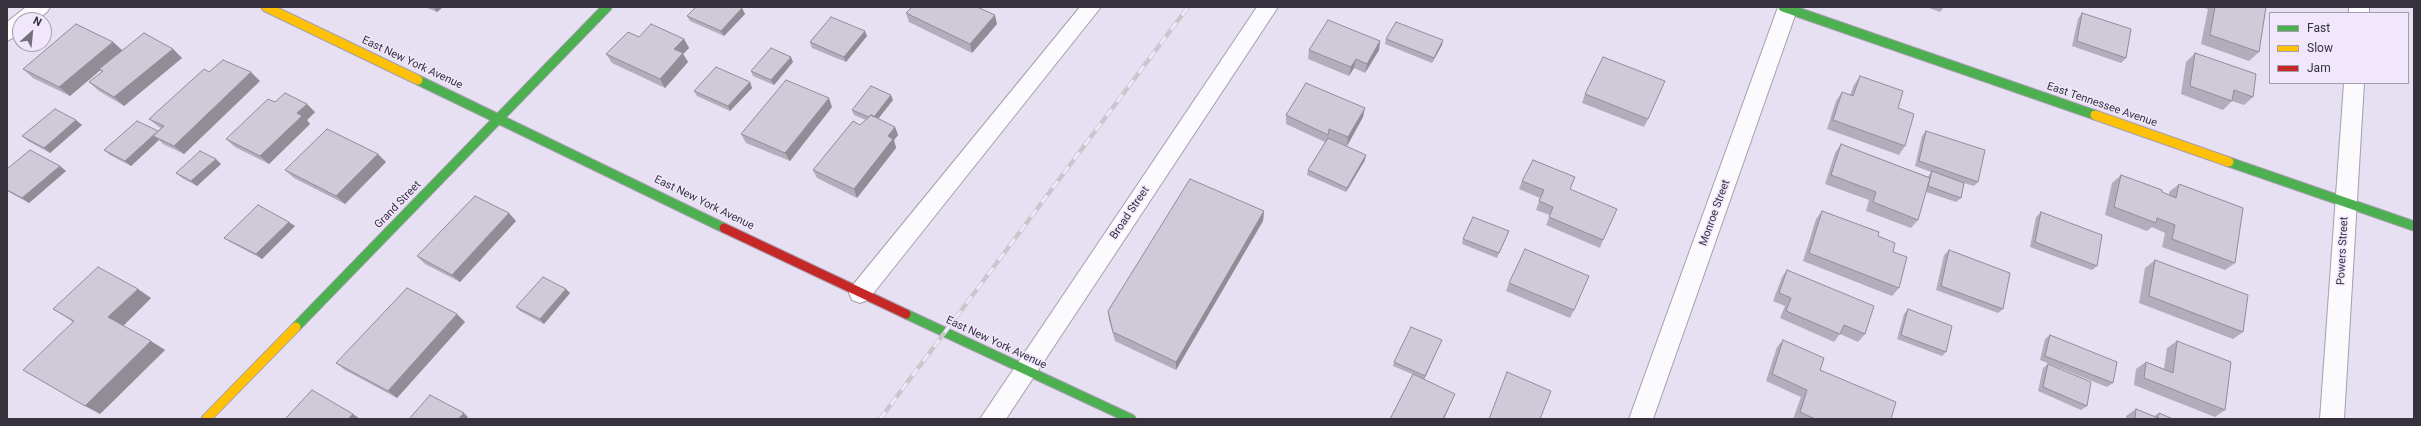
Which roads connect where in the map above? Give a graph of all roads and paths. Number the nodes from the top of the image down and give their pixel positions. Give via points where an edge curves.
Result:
1 (266, 7) edge
2 (607, 7) edge
3 (1091, 7) edge
4 (1268, 7) edge
5 (1786, 7) edge
6 (2354, 84) edge
7 (500, 118) junction
8 (2346, 202) junction
9 (2414, 226) edge
10 (860, 293) junction
11 (1025, 370) junction
12 (206, 419) edge
13 (992, 419) edge
14 (1131, 419) edge
15 (1641, 419) edge
16 (2332, 419) edge

1 - 7 street, East New York Avenue
2 - 7 street, Grand Street
3 - 10 street
4 - 11 street, Broad Street
5 - 8 street, East Tennessee Avenue
5 - 15 street, Monroe Street
6 - 8 street, Powers Street
7 - 10 street, East New York Avenue
7 - 12 street, Grand Street
8 - 9 street, East Tennessee Avenue
8 - 16 street, Powers Street
10 - 11 street, East New York Avenue
11 - 13 street, Broad Street
11 - 14 street, East New York Avenue

